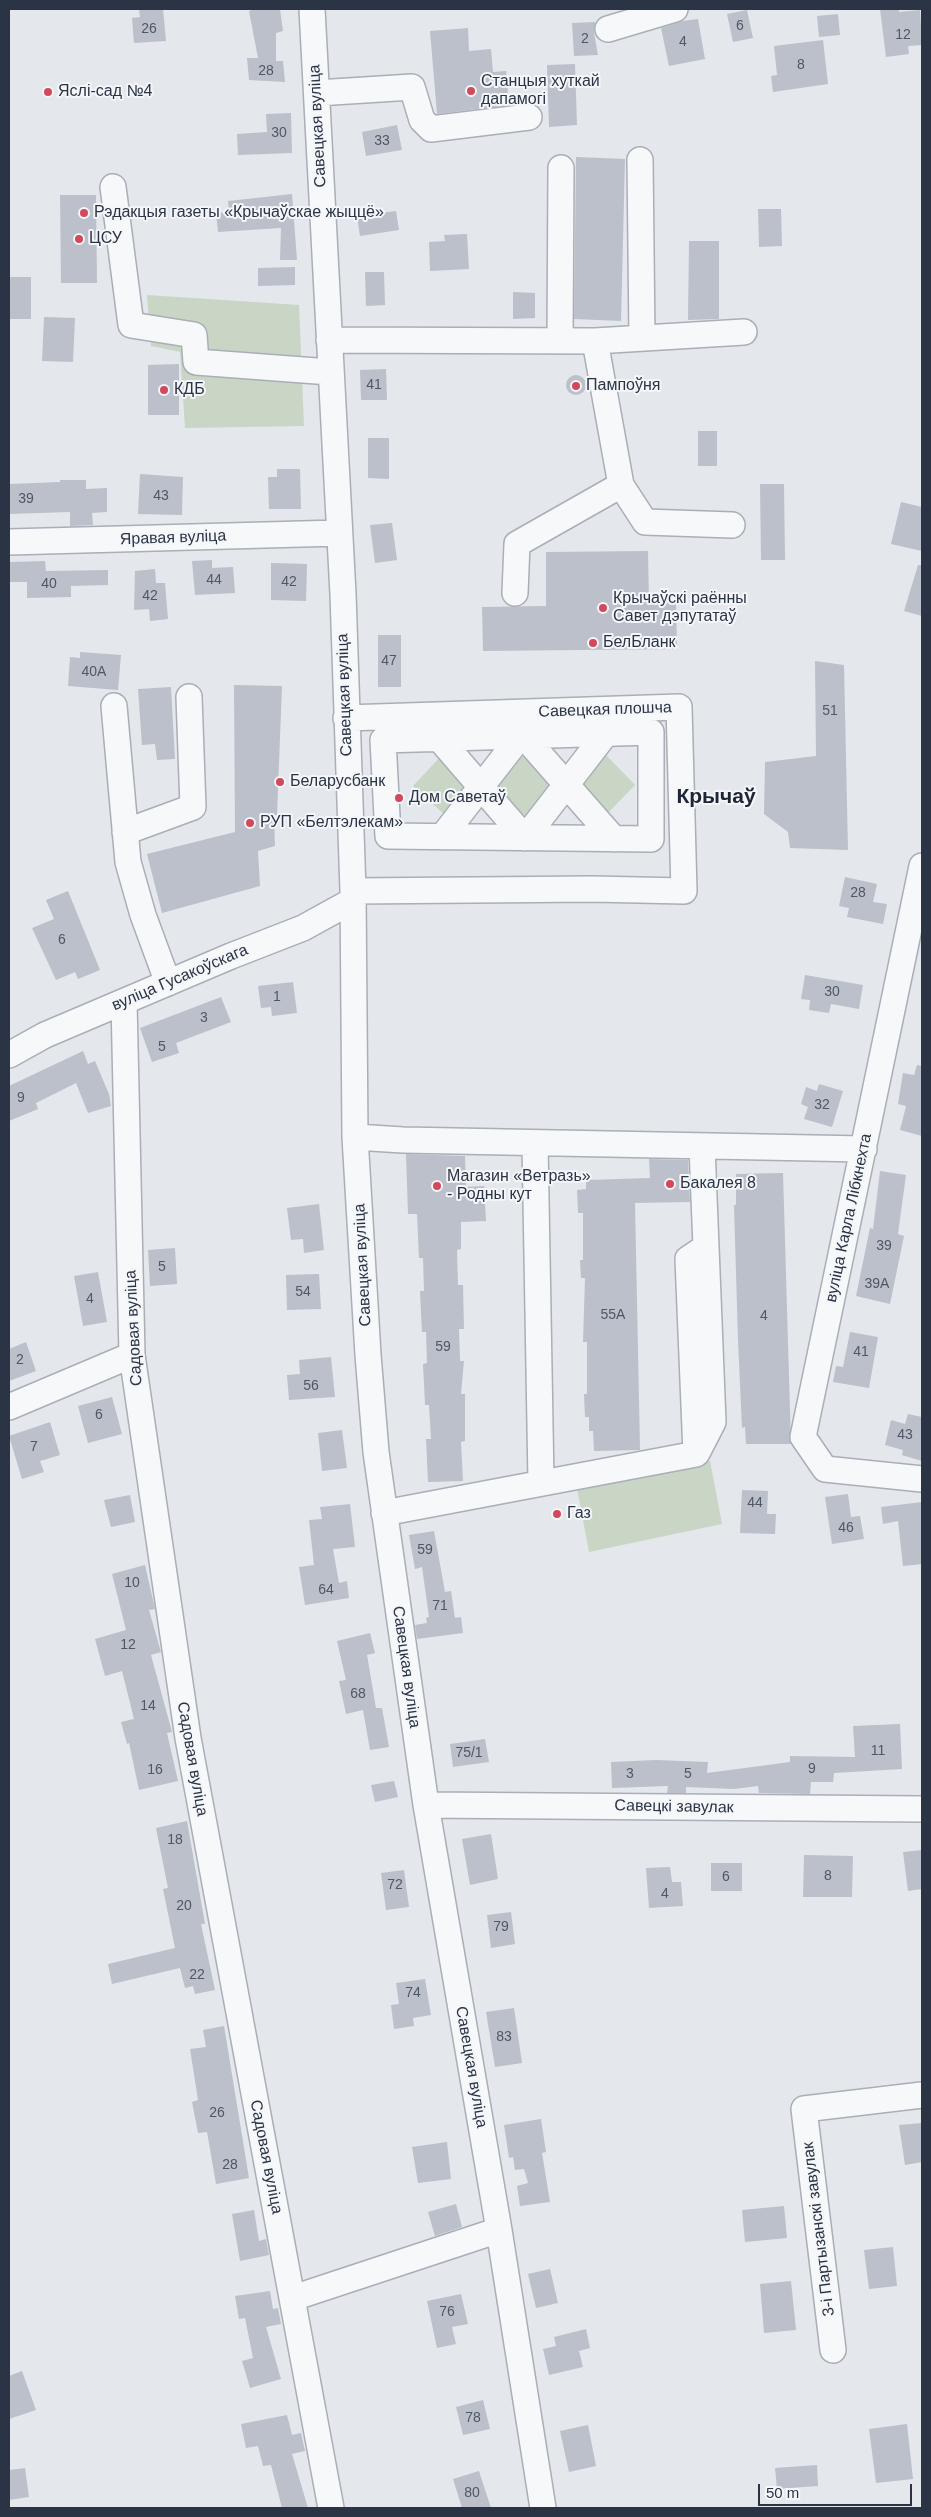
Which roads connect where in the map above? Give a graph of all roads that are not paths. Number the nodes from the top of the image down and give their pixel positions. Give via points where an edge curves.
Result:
1 (312, 9) edge
2 (675, 9) edge
3 (608, 29) dead end
4 (316, 92) junction
5 (529, 117) dead end
6 (640, 160) dead end
7 (562, 168) dead end
8 (113, 187) dead end
9 (744, 332) dead end
10 (642, 338) junction
11 (329, 340) junction
12 (560, 341) junction
13 (595, 341) junction
14 (330, 372) junction
15 (621, 485) junction
16 (732, 525) dead end
17 (338, 533) junction
18 (9, 542) edge
19 (515, 593) dead end
20 (189, 698) dead end
21 (114, 706) dead end
22 (346, 718) junction
23 (607, 732) junction
24 (522, 734) junction
25 (438, 737) junction
26 (566, 785) junction
27 (481, 787) junction
28 (125, 832) junction
29 (442, 838) junction
30 (525, 838) junction
31 (614, 839) junction
32 (922, 866) edge
33 (352, 896) junction
34 (168, 983) junction
35 (124, 1002) junction
36 (9, 1055) edge
37 (355, 1137) junction
38 (535, 1143) junction
39 (702, 1147) junction
40 (864, 1149) junction
41 (132, 1355) junction
42 (9, 1407) edge
43 (922, 1479) edge
44 (541, 1482) junction
45 (384, 1513) junction
46 (426, 1805) junction
47 (922, 1810) edge
48 (922, 2095) edge
49 (499, 2230) junction
50 (293, 2298) junction
51 (833, 2350) dead end
52 (331, 2508) edge
53 (543, 2508) edge

1 - 4 street, Савецкая вуліца
2 - 3 street
4 - 5 street via 412,87 422,120 431,129
4 - 11 street, Савецкая вуліца
6 - 10 street
7 - 12 street
8 - 14 street via 131,325 194,335 196,362
9 - 10 street
10 - 13 street
11 - 12 street
11 - 14 street, Савецкая вуліца
12 - 13 street
13 - 15 street
14 - 17 street, Савецкая вуліца
15 - 16 street via 646,522
15 - 19 street via 516,544
17 - 18 street, Яравая вуліца
17 - 22 street, Савецкая вуліца
20 - 28 street via 193,807
21 - 28 street
22 - 33 street, Савецкая вуліца
22 - 33 street, Савецкая плошча via 679,707 684,891 593,889
23 - 24 street
23 - 26 street
23 - 31 street via 651,732 651,839
24 - 25 street
24 - 26 street
24 - 27 street
25 - 27 street
25 - 29 street via 383,740 388,836
26 - 30 street
26 - 31 street
27 - 29 street
27 - 30 street
28 - 34 street via 128,862 143,915
29 - 30 street
30 - 31 street
32 - 40 street, вуліца Карла Лібкнехта
33 - 34 street, вуліца Гусакоўскага via 303,928
33 - 37 street, Савецкая вуліца
34 - 35 street, вуліца Гусакоўскага
35 - 36 street, вуліца Гусакоўскага via 44,1035
35 - 41 street, Садовая вуліца
37 - 38 street
37 - 45 street, Савецкая вуліца via 368,1355
38 - 39 street
38 - 44 street
39 - 40 street
39 - 44 street via 706,1247 688,1259 696,1454
40 - 43 street, вуліца Карла Лібкнехта via 803,1436 825,1469
41 - 42 street
41 - 50 street, Садовая вуліца via 188,1738
44 - 45 street
45 - 46 street, Савецкая вуліца
46 - 47 street, Савецкі завулак
46 - 49 street, Савецкая вуліца
48 - 51 street, 3-і Партызанскі завулак via 804,2109
49 - 50 street
49 - 53 street, Савецкая вуліца
50 - 52 street, Садовая вуліца

